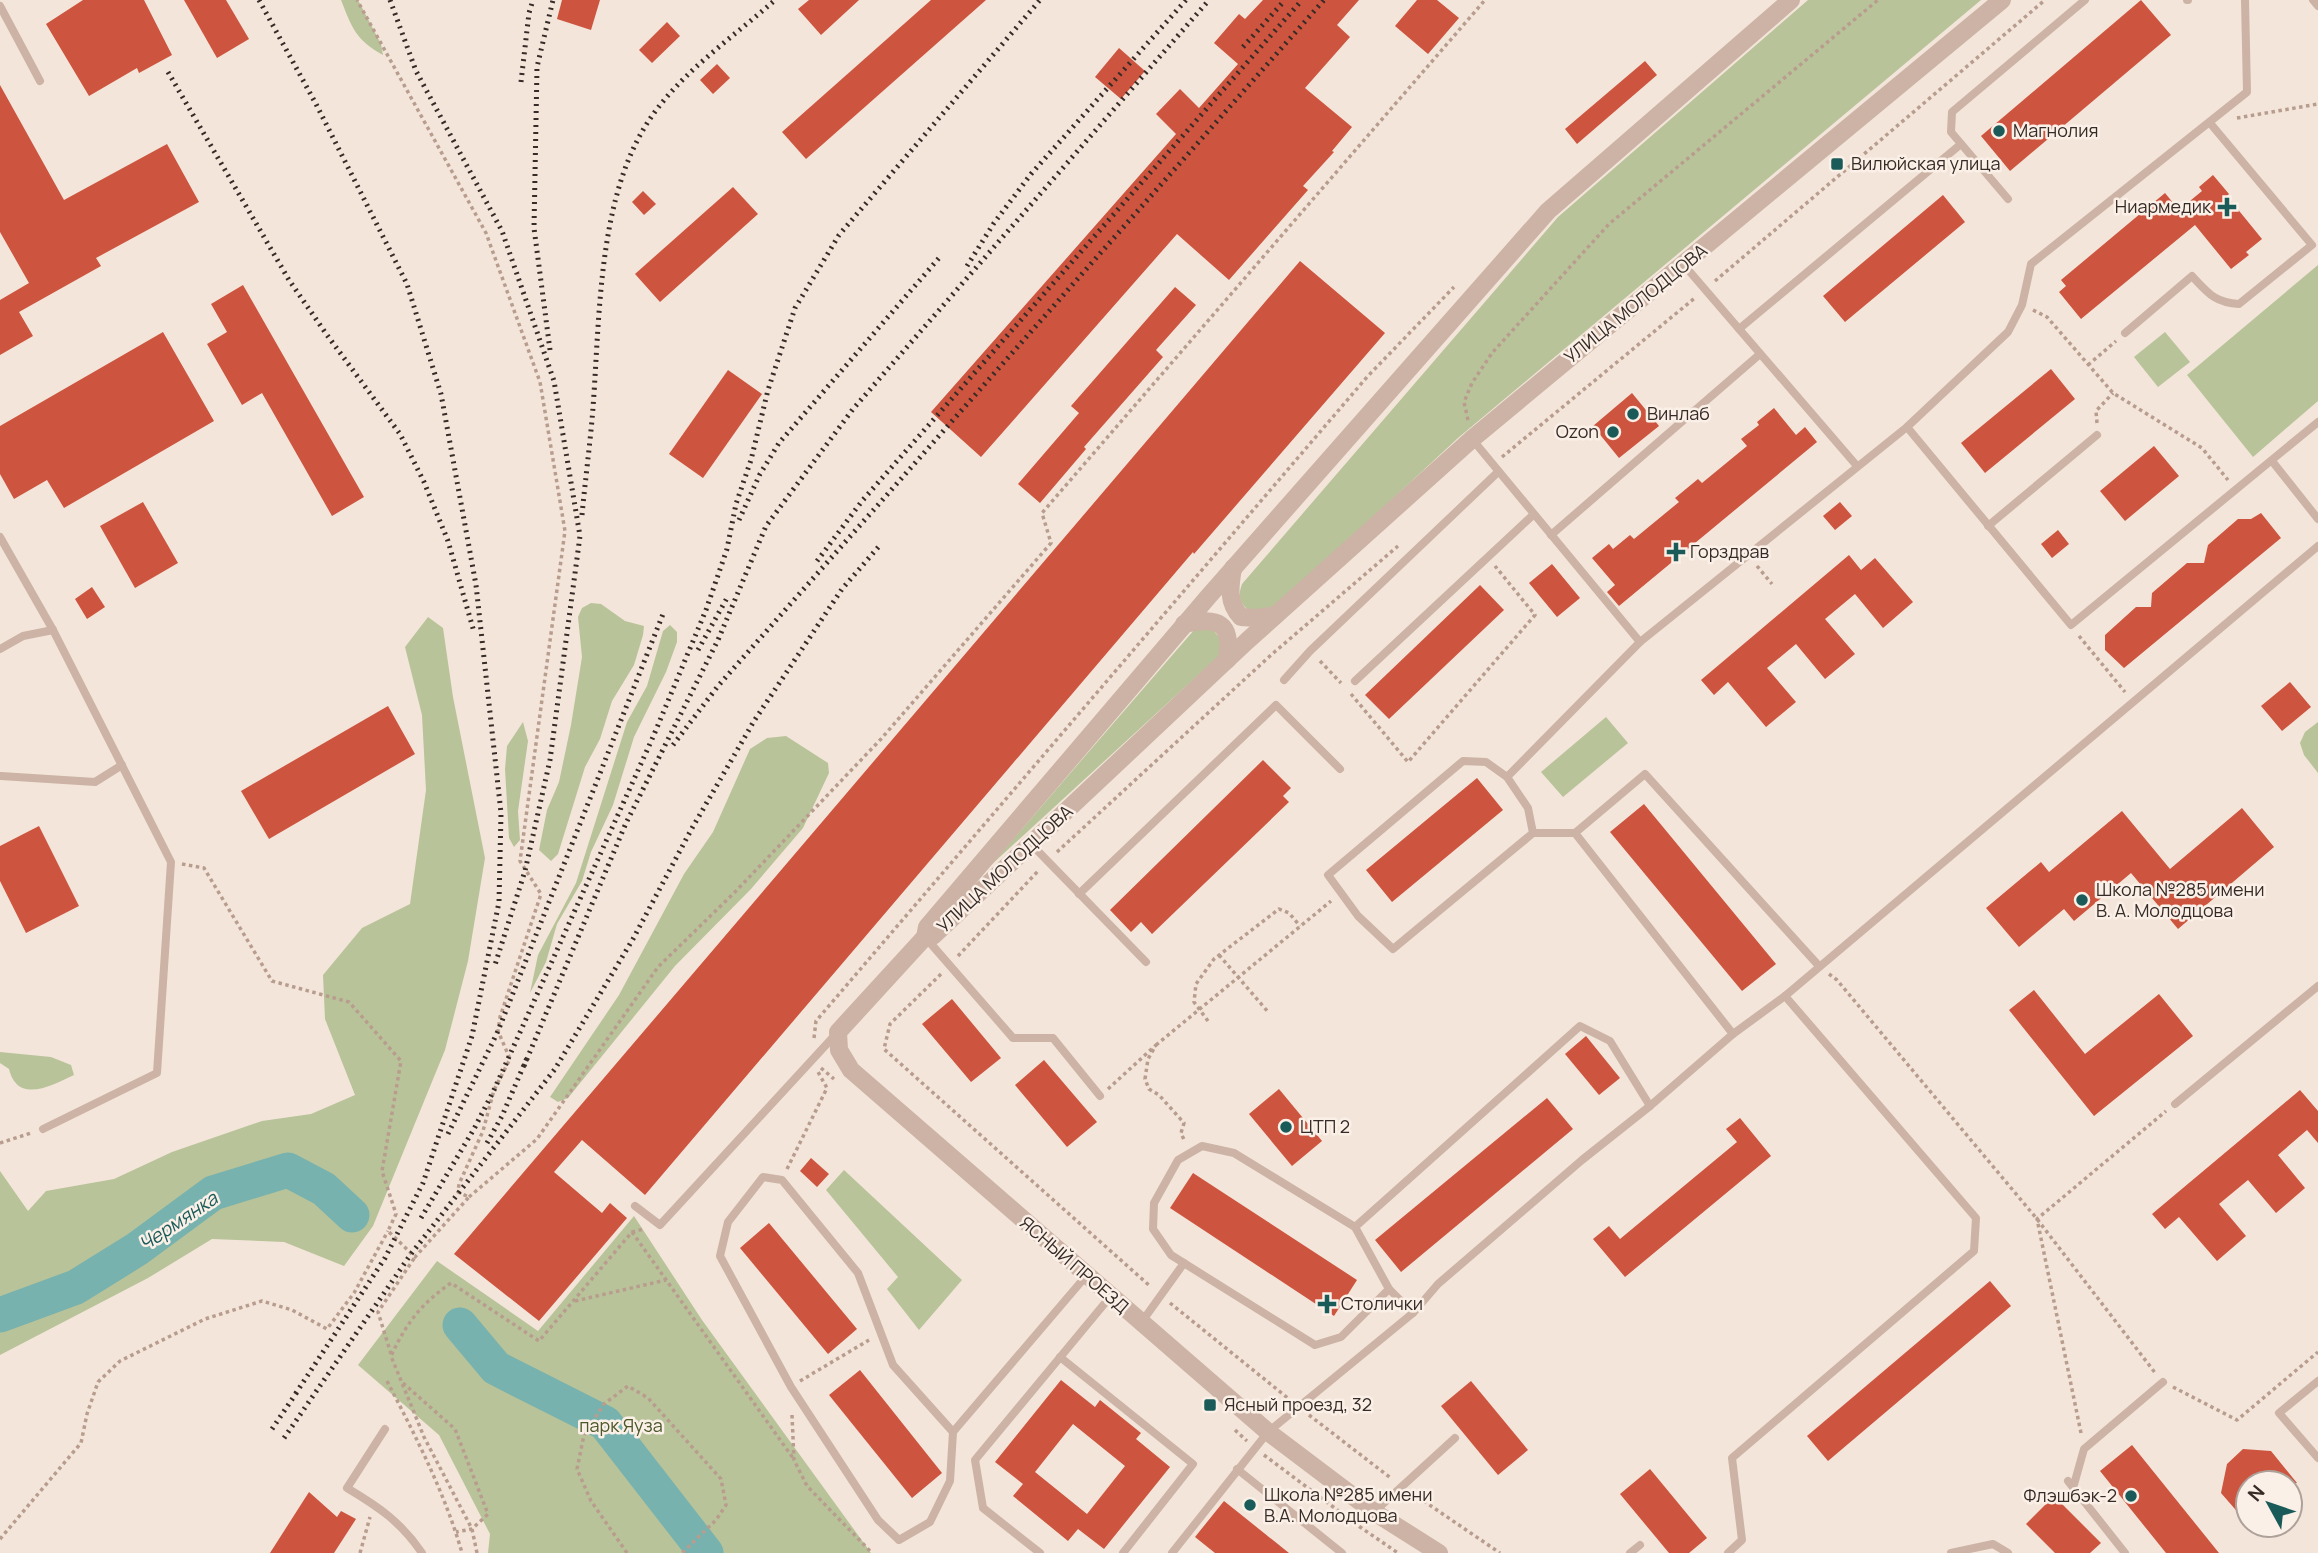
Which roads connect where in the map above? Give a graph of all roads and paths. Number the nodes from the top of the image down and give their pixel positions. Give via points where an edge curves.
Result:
1 (357, 0) edge
2 (1485, 0) edge
3 (1791, 0) edge
4 (1878, 0) edge
5 (2002, 0) edge
6 (2085, 0) edge
7 (2245, 0) edge
8 (2313, 0) edge
9 (0, 6) edge
10 (2318, 6) edge
11 (40, 81) dead end
12 (2318, 104) edge
13 (2210, 123) junction
14 (1961, 144) junction
15 (2008, 199) dead end
16 (2315, 242) edge
17 (1684, 265) junction
18 (2022, 304) junction
19 (1739, 329) junction
20 (2125, 333) joint
21 (1760, 354) junction
22 (2088, 365) junction
23 (2113, 393) junction
24 (2318, 422) edge
25 (1908, 427) junction
26 (2097, 435) joint
27 (1472, 439) junction
28 (2272, 461) junction
29 (1857, 466) junction
30 (1498, 472) junction
31 (2236, 490) junction
32 (1533, 515) junction
33 (2318, 519) edge
34 (1988, 526) junction
35 (1551, 535) junction
36 (0, 537) edge
37 (2318, 546) edge
38 (1488, 556) junction
39 (1748, 556) junction
40 (1233, 568) junction
41 (1202, 569) dead end
42 (1772, 584) dead end
43 (1276, 615) junction
44 (1184, 624) junction
45 (2071, 625) junction
46 (53, 630) junction
47 (1640, 642) junction
48 (0, 649) edge
49 (1310, 651) junction
50 (1227, 660) junction
51 (1284, 680) dead end
52 (1355, 681) dead end
53 (2133, 702) junction
54 (122, 765) junction
55 (1340, 769) dead end
56 (1, 776) edge
57 (1507, 777) junction
58 (1533, 833) junction
59 (1575, 833) junction
60 (1031, 844) junction
61 (171, 862) junction
62 (1341, 893) junction
63 (1079, 894) junction
64 (1300, 926) junction
65 (925, 937) junction
66 (1219, 955) junction
67 (1146, 962) dead end
68 (1819, 966) junction
69 (1238, 977) junction
70 (2318, 986) edge
71 (1785, 996) junction
72 (1199, 1009) junction
73 (1269, 1013) dead end
74 (1208, 1021) dead end
75 (838, 1032) junction
76 (1733, 1034) junction
77 (1156, 1045) junction
78 (884, 1049) dead end
79 (812, 1060) junction
80 (1100, 1096) joint
81 (2175, 1104) joint
82 (1650, 1106) junction
83 (43, 1129) joint
84 (0, 1143) edge
85 (1190, 1153) junction
86 (782, 1180) junction
87 (469, 1197) junction
88 (635, 1206) dead end
89 (2037, 1219) junction
90 (660, 1225) junction
91 (1355, 1227) junction
92 (388, 1231) junction
93 (632, 1232) junction
94 (415, 1257) junction
95 (1184, 1263) junction
96 (1086, 1276) junction
97 (666, 1280) junction
98 (1389, 1289) junction
99 (1161, 1296) junction
100 (1110, 1297) junction
101 (573, 1302) junction
102 (1413, 1313) junction
103 (1141, 1323) junction
104 (880, 1333) junction
105 (2318, 1352) edge
106 (391, 1356) junction
107 (1060, 1357) junction
108 (387, 1381) dead end
109 (401, 1381) junction
110 (2318, 1381) edge
111 (2163, 1382) junction
112 (791, 1387) junction
113 (1298, 1407) junction
114 (385, 1429) dead end
115 (953, 1432) junction
116 (1268, 1432) junction
117 (1455, 1438) dead end
118 (2084, 1449) junction
119 (2318, 1458) edge
120 (794, 1460) junction
121 (1237, 1469) junction
122 (1402, 1487) junction
123 (374, 1504) junction
124 (1374, 1512) junction
125 (472, 1528) junction
126 (456, 1532) junction
127 (0, 1539) edge
128 (1640, 1545) dead end
129 (360, 1553) edge
130 (422, 1553) edge
131 (462, 1553) edge
132 (477, 1553) edge
133 (627, 1553) edge
134 (682, 1553) edge
135 (872, 1553) edge
136 (1040, 1553) edge
137 (1123, 1553) edge
138 (1172, 1553) edge
139 (1342, 1553) edge
140 (1439, 1553) edge
141 (1500, 1553) edge
142 (1630, 1553) edge
143 (1728, 1553) edge
144 (1951, 1553) edge
145 (2008, 1553) edge
146 (2125, 1553) edge

1 - 87 path via 486,233 540,382 565,531 520,861 541,894 500,1017 498,1031 510,1059 459,1184 458,1192
2 - 87 path via 1042,513 1051,543 881,739 658,967 537,1139
3 - 40 street, УЛИЦА МОЛОДЦОВА via 1548,211
4 - 27 path via 1609,224 1492,354 1472,383 1464,402
5 - 17 street, УЛИЦА МОЛОДЦОВА
6 - 14 lane via 1952,112 1951,132
7 - 13 lane via 2247,92
8 - 10 lane
9 - 11 lane
12 - 13 path
13 - 16 lane
13 - 18 lane via 2031,264
14 - 15 lane
14 - 19 lane
16 - 20 lane via 2239,304 2223,303 2192,276
17 - 19 lane
17 - 27 street, УЛИЦА МОЛОДЦОВА
18 - 22 path via 2047,317
18 - 25 lane via 2008,332
19 - 21 lane
20 - 22 path
21 - 29 lane
21 - 35 lane
22 - 23 path
23 - 26 path via 2096,411
23 - 31 path via 2202,448
24 - 28 lane
25 - 29 lane
25 - 34 lane
26 - 34 lane
27 - 30 lane
27 - 43 street, УЛИЦА МОЛОДЦОВА
28 - 31 lane
28 - 33 lane
29 - 39 lane
30 - 32 lane
30 - 49 lane
31 - 45 lane
32 - 35 lane
32 - 38 lane
34 - 45 lane
35 - 47 lane
36 - 46 lane
37 - 53 lane
38 - 49 path via 1535,615 1408,762
38 - 52 lane
39 - 42 path
39 - 47 lane
40 - 43 street via 1233,609 1241,617
40 - 44 street, УЛИЦА МОЛОДЦОВА
41 - 79 path via 816,1021
43 - 50 street, УЛИЦА МОЛОДЦОВА
44 - 50 street via 1218,622 1227,630
44 - 65 street, УЛИЦА МОЛОДЦОВА via 927,927
45 - 53 path
46 - 48 lane via 23,636
46 - 54 lane
47 - 57 lane
49 - 51 lane
50 - 60 street, УЛИЦА МОЛОДЦОВА
53 - 68 lane
54 - 56 lane via 95,782
54 - 61 lane
55 - 63 lane via 1276,705
57 - 58 lane via 1528,808
57 - 62 lane via 1486,762 1463,761 1328,875
58 - 59 lane
58 - 62 lane via 1394,949
59 - 68 lane via 1646,774
59 - 76 lane
60 - 63 lane
60 - 65 street, УЛИЦА МОЛОДЦОВА via 933,936
61 - 83 lane via 157,1073
61 - 92 path via 204,868 272,981 349,1002 401,1061 382,1171 396,1214
62 - 64 path
63 - 67 lane
64 - 66 path via 1279,909
64 - 69 path
65 - 75 street
65 - 80 lane via 1013,1038 1053,1038
66 - 69 path
66 - 72 path via 1196,984 1194,1002
68 - 71 lane
68 - 89 path via 1836,980
69 - 72 path
69 - 73 path
70 - 81 lane
71 - 76 lane
71 - 143 lane via 1976,1218 1974,1251 1732,1458 1742,1540
72 - 74 path
72 - 77 path
75 - 79 lane
75 - 96 street, ЯСНЫЙ ПРОЕЗД via 839,1050 851,1070
76 - 82 lane
77 - 80 path
77 - 85 path via 1145,1079 1149,1089 1184,1123 1181,1133
78 - 99 path
79 - 86 path via 827,1088
79 - 90 lane
81 - 89 path
82 - 91 lane via 1610,1041 1580,1026
82 - 102 lane via 1478,1248
83 - 84 path
85 - 91 lane via 1202,1146 1234,1153
85 - 95 lane via 1178,1160 1154,1203 1153,1228 1171,1255
86 - 104 lane via 858,1273
86 - 112 lane via 763,1177 728,1222 720,1256
87 - 94 path
88 - 90 lane
89 - 111 path
89 - 118 path
90 - 93 path
91 - 98 lane
92 - 94 path
92 - 127 path via 354,1293 327,1329 292,1310 262,1301 205,1319 120,1361 98,1382 81,1443
93 - 97 path
93 - 101 path
94 - 106 path via 378,1312
95 - 98 lane via 1315,1345 1341,1336
95 - 99 lane
96 - 100 street, ЯСНЫЙ ПРОЕЗД
96 - 115 lane
97 - 101 path
97 - 120 path
98 - 102 lane
99 - 103 lane
99 - 113 path
100 - 103 street, ЯСНЫЙ ПРОЕЗД
100 - 107 lane
101 - 106 path via 539,1341 451,1283 405,1326
102 - 113 lane
103 - 116 street, ЯСНЫЙ ПРОЕЗД
104 - 112 path
104 - 115 lane via 893,1365
105 - 111 path via 2236,1420
106 - 109 path
107 - 136 lane via 975,1460 983,1508
107 - 137 lane via 1193,1464
108 - 126 path
109 - 125 path via 424,1437
109 - 125 path via 455,1429 488,1514
110 - 119 lane via 2279,1413
111 - 118 lane
112 - 115 lane via 878,1520 899,1540 930,1522 950,1481
112 - 120 path
113 - 116 lane
113 - 122 path
114 - 123 lane via 347,1488
116 - 121 lane
116 - 124 street, ЯСНЫЙ ПРОЕЗД
117 - 122 lane
118 - 146 lane via 2070,1485
120 - 135 path via 807,1486
121 - 138 lane
121 - 139 lane
122 - 124 lane
122 - 141 path
123 - 129 path
123 - 130 lane via 408,1532
124 - 140 street, ЯСНЫЙ ПРОЕЗД
125 - 126 path
125 - 132 path
126 - 131 path
128 - 142 lane
133 - 134 path via 591,1501 578,1469 584,1435 604,1404 628,1386 648,1398 721,1479 726,1505
144 - 145 lane via 1993,1544

